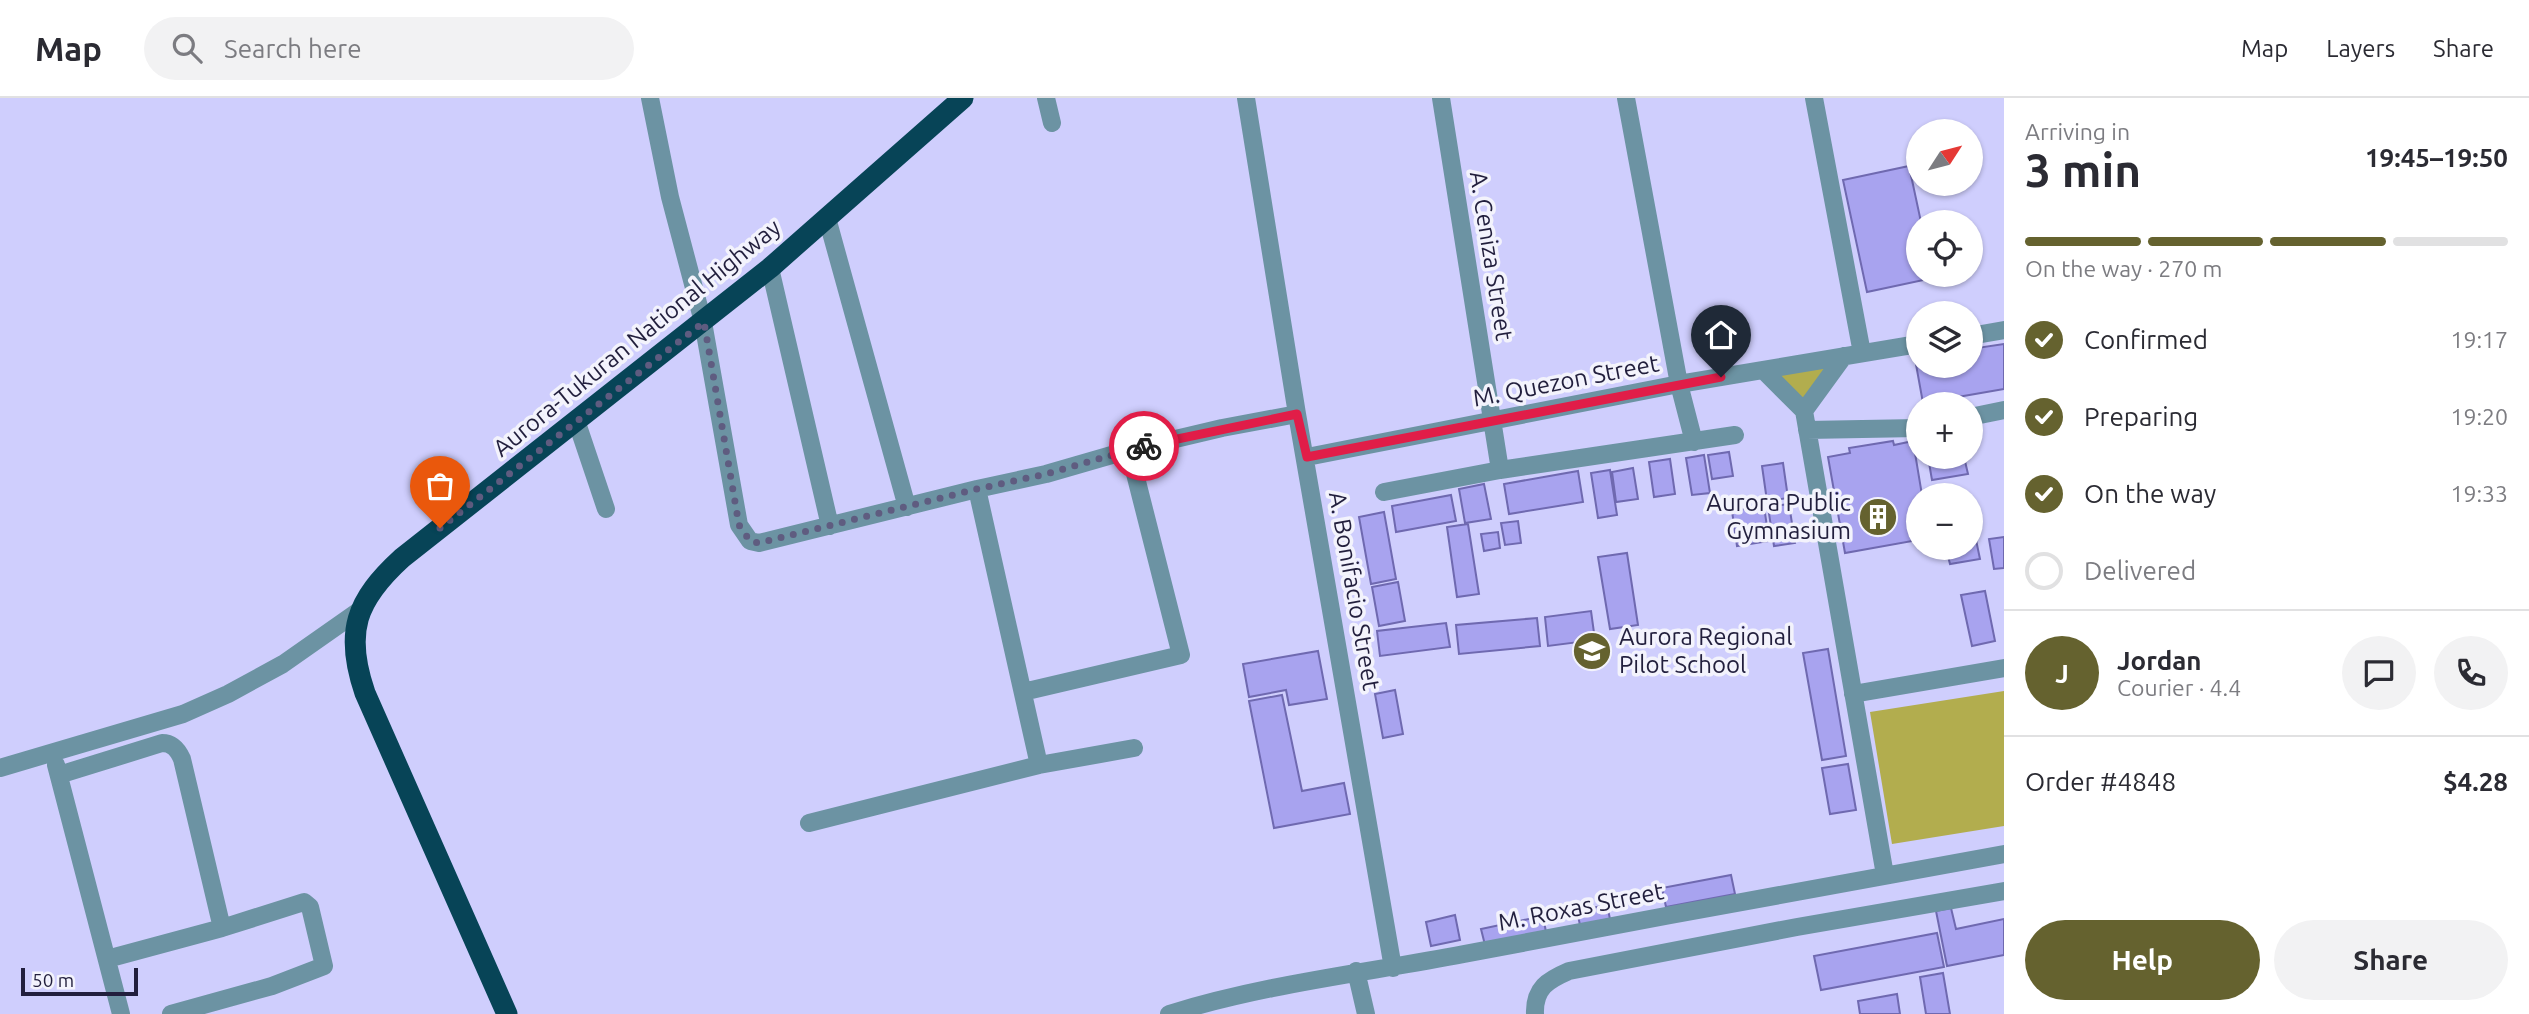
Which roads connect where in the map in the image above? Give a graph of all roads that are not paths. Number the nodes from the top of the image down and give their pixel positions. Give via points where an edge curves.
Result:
1 (650, 98) edge
2 (963, 98) edge
3 (1046, 98) edge
4 (1246, 98) edge
5 (1441, 98) edge
6 (1626, 98) edge
7 (1814, 98) edge
8 (1052, 123) dead end
9 (827, 218) junction
10 (770, 268) junction
11 (704, 322) junction
12 (2004, 330) edge
13 (1983, 333) edge
14 (1906, 346) edge
15 (1862, 353) junction
16 (1844, 356) junction
17 (1763, 370) junction
18 (1679, 384) junction
19 (2004, 410) edge
20 (1804, 411) junction
21 (1297, 414) junction
22 (1983, 414) edge
23 (576, 420) junction
24 (1493, 421) junction
25 (1906, 428) edge
26 (1807, 430) junction
27 (1735, 435) dead end
28 (1693, 442) junction
29 (1129, 450) junction
30 (1307, 457) junction
31 (1500, 470) junction
32 (977, 489) junction
33 (1384, 492) dead end
34 (907, 506) junction
35 (606, 509) dead end
36 (830, 526) junction
37 (360, 610) junction
38 (2004, 668) edge
39 (1023, 692) junction
40 (1853, 694) junction
41 (1134, 748) dead end
42 (53, 751) junction
43 (1039, 765) junction
44 (0, 768) edge
45 (59, 775) junction
46 (809, 823) dead end
47 (2004, 854) edge
48 (1885, 875) junction
49 (2004, 891) edge
50 (222, 928) junction
51 (107, 959) junction
52 (1393, 968) junction
53 (1356, 971) junction
54 (1181, 1012) edge
55 (121, 1014) edge
56 (171, 1014) edge
57 (507, 1014) edge
58 (1366, 1014) edge
59 (1535, 1014) edge

1 - 11 street via 670,197
2 - 9 highway, Aurora-Tukuran National Highway
3 - 8 street
4 - 21 street, A. Bonifacio Street
5 - 24 street, A. Ceniza Street
6 - 18 street
7 - 15 street
9 - 10 highway, Aurora-Tukuran National Highway
9 - 34 street
10 - 11 highway, Aurora-Tukuran National Highway
10 - 36 street
11 - 23 highway, Aurora-Tukuran National Highway
11 - 36 street via 744,535 759,543
12 - 13 street
14 - 15 street, M. Quezon Street
15 - 16 street, M. Quezon Street
16 - 17 street, M. Quezon Street
16 - 20 street
17 - 18 street, M. Quezon Street
17 - 20 street
18 - 24 street, M. Quezon Street
18 - 28 street
19 - 22 street
20 - 26 street
21 - 29 street
21 - 30 street, A. Bonifacio Street
23 - 35 street
23 - 37 highway, Aurora-Tukuran National Highway via 402,558 381,578
24 - 30 street, M. Quezon Street
24 - 31 street, A. Ceniza Street
25 - 26 street
26 - 40 street
27 - 28 street
28 - 31 street
29 - 32 street
29 - 39 street via 1181,656
30 - 52 street, A. Bonifacio Street
31 - 33 street
32 - 34 street
32 - 39 street
34 - 36 street
37 - 42 street via 283,664 228,694 183,714
37 - 57 highway, Aurora-Tukuran National Highway via 355,651 365,693
38 - 40 street
39 - 43 street
40 - 48 street
41 - 43 street
42 - 44 street
42 - 45 street
43 - 46 street
45 - 50 street via 162,743 176,749
45 - 51 street
47 - 48 street, M. Roxas Street
48 - 52 street, M. Roxas Street
49 - 59 street via 1569,971 1548,980 1540,990
50 - 51 street
50 - 56 street via 305,902 325,965 272,986
51 - 55 street
52 - 53 street, M. Roxas Street
53 - 54 street, M. Roxas Street
53 - 58 street

